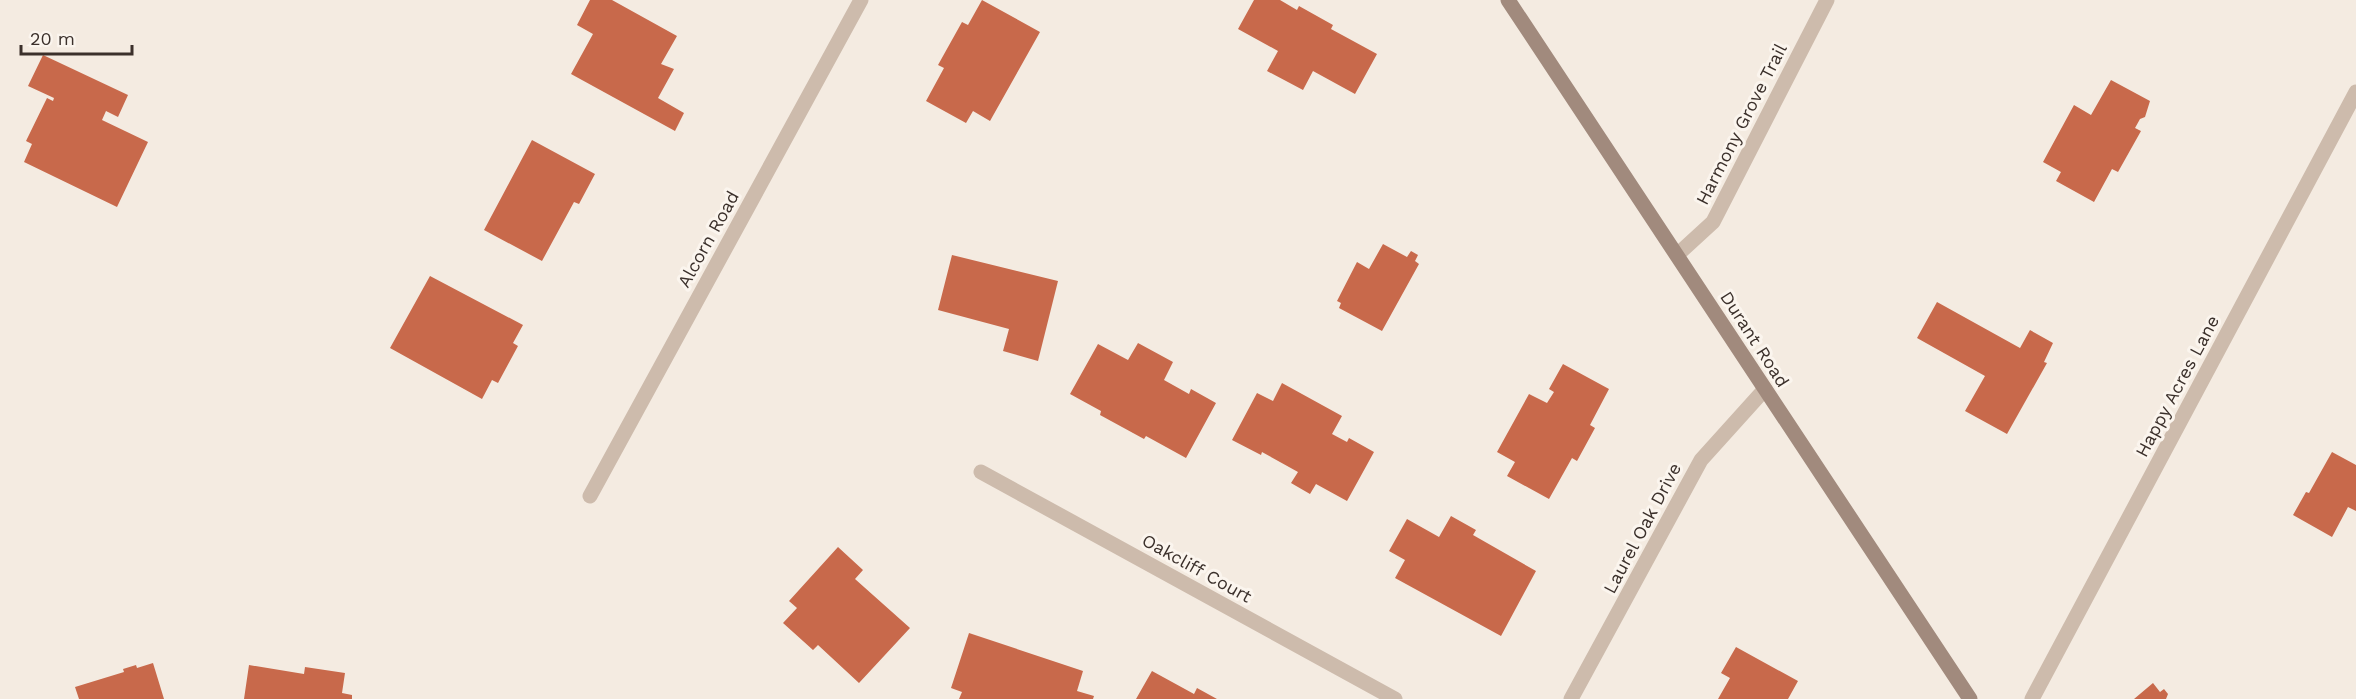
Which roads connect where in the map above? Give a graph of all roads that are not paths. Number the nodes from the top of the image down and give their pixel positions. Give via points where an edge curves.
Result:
1 (861, 0) edge
2 (1508, 0) edge
3 (1827, 0) edge
4 (2356, 92) edge
5 (1677, 255) junction
6 (1765, 389) junction
7 (981, 472) dead end
8 (590, 496) dead end
9 (1395, 699) edge
10 (1572, 699) edge
11 (1970, 699) edge
12 (2032, 699) edge

1 - 8 street, Alcorn Road
2 - 5 street, Durant Road
3 - 5 street, Harmony Grove Trail via 1713,222
4 - 12 street, Happy Acres Lane
5 - 6 street, Durant Road
6 - 10 street, Laurel Oak Drive via 1701,460
6 - 11 street, Durant Road
7 - 9 street, Oakcliff Court

